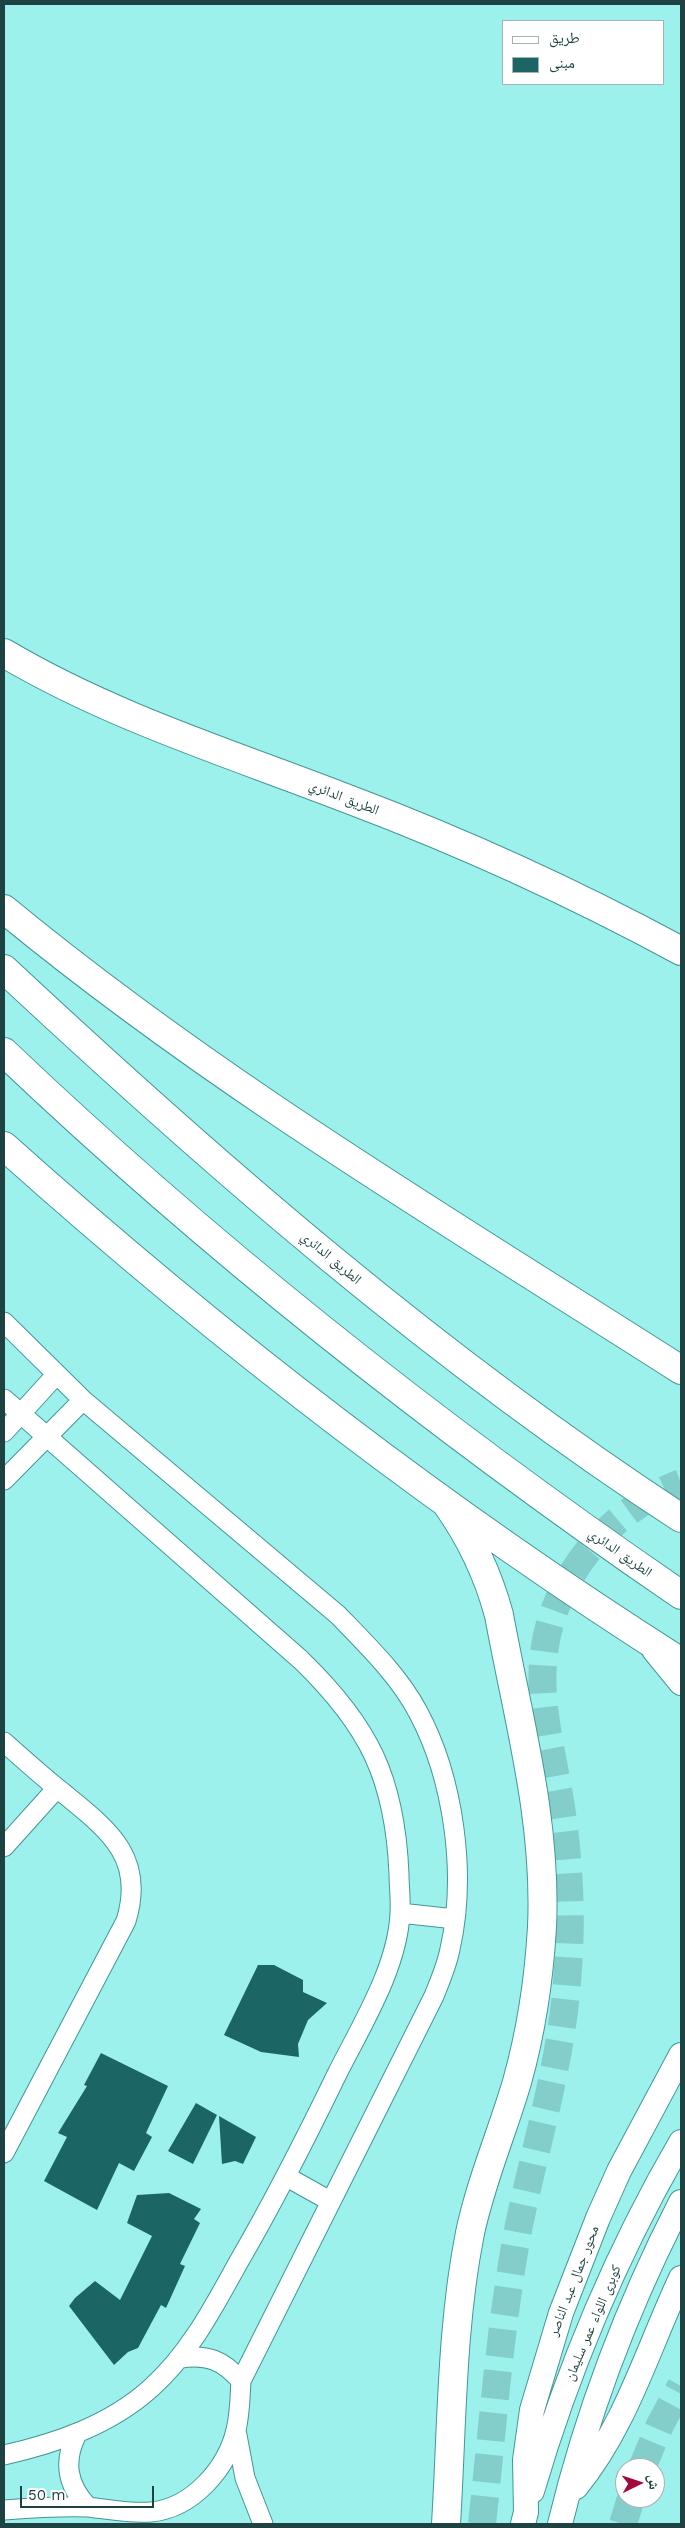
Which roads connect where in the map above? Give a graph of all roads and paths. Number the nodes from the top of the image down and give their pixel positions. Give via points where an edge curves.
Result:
1 (4, 653) edge
2 (4, 909) edge
3 (681, 951) edge
4 (4, 969) edge
5 (4, 1052) edge
6 (4, 1146) edge
7 (4, 1322) edge
8 (681, 1370) edge
9 (56, 1375) junction
10 (4, 1399) edge
11 (83, 1400) junction
12 (20, 1415) junction
13 (4, 1432) edge
14 (45, 1436) junction
15 (4, 1480) edge
16 (446, 1503) junction
17 (681, 1518) edge
18 (681, 1595) edge
19 (647, 1640) junction
20 (681, 1662) edge
21 (681, 1683) edge
22 (4, 1742) edge
23 (57, 1788) junction
24 (4, 1847) edge
25 (400, 1913) junction
26 (455, 1919) junction
27 (681, 2055) edge
28 (681, 2142) edge
29 (4, 2153) edge
30 (287, 2177) junction
31 (330, 2201) junction
32 (681, 2202) edge
33 (681, 2278) edge
34 (181, 2358) junction
35 (241, 2381) junction
36 (236, 2430) junction
37 (77, 2434) junction
38 (4, 2455) edge
39 (245, 2478) junction
40 (566, 2500) junction
41 (88, 2507) junction
42 (4, 2510) edge
43 (525, 2518) edge
44 (131, 2519) edge
45 (250, 2524) edge
46 (263, 2524) edge
47 (446, 2524) edge
48 (560, 2524) edge

1 - 3 highway, الطريق الدائري via 164,731 350,799 479,853
2 - 8 highway via 144,1018 262,1101
4 - 17 highway, الطريق الدائري via 195,1143 387,1304 527,1411
5 - 18 highway, الطريق الدائري via 167,1200 316,1325 477,1450
6 - 16 highway via 225,1336 326,1416
7 - 9 street
9 - 11 street
9 - 12 street
10 - 12 street
11 - 14 street
11 - 26 street via 338,1615 373,1650 399,1684 435,1749 447,1788 457,1875
12 - 13 street
12 - 14 street
14 - 15 street
14 - 25 street via 301,1660 330,1688 348,1712 368,1741 392,1805
16 - 19 highway
16 - 47 highway via 473,1545 490,1583 499,1615 537,1806 543,1885 540,1964 526,2043 477,2204 465,2259 456,2345
19 - 20 highway
19 - 21 main road
22 - 23 street
23 - 24 street
23 - 29 street via 103,1826 119,1844 131,1874 131,1906 119,1935
25 - 26 street
25 - 30 street via 397,1937 377,1992
26 - 31 street via 450,1950 434,1996
27 - 43 main road, محور جمال عبد الناصر via 619,2171 560,2313 528,2435
28 - 43 main road, كوبرى اللواء عمر سليمان via 640,2218 591,2324 551,2430
30 - 31 street
30 - 34 street
31 - 35 street
32 - 40 main road via 618,2343
33 - 40 main road via 611,2436 598,2459
34 - 35 street via 215,2359 230,2367
34 - 37 street via 123,2410
35 - 36 street
36 - 39 street
36 - 44 street via 223,2461 206,2485 180,2504
37 - 38 street
37 - 41 street via 68,2459 68,2472 72,2486
39 - 45 street
39 - 46 street
40 - 48 main road
41 - 42 street
41 - 44 street

